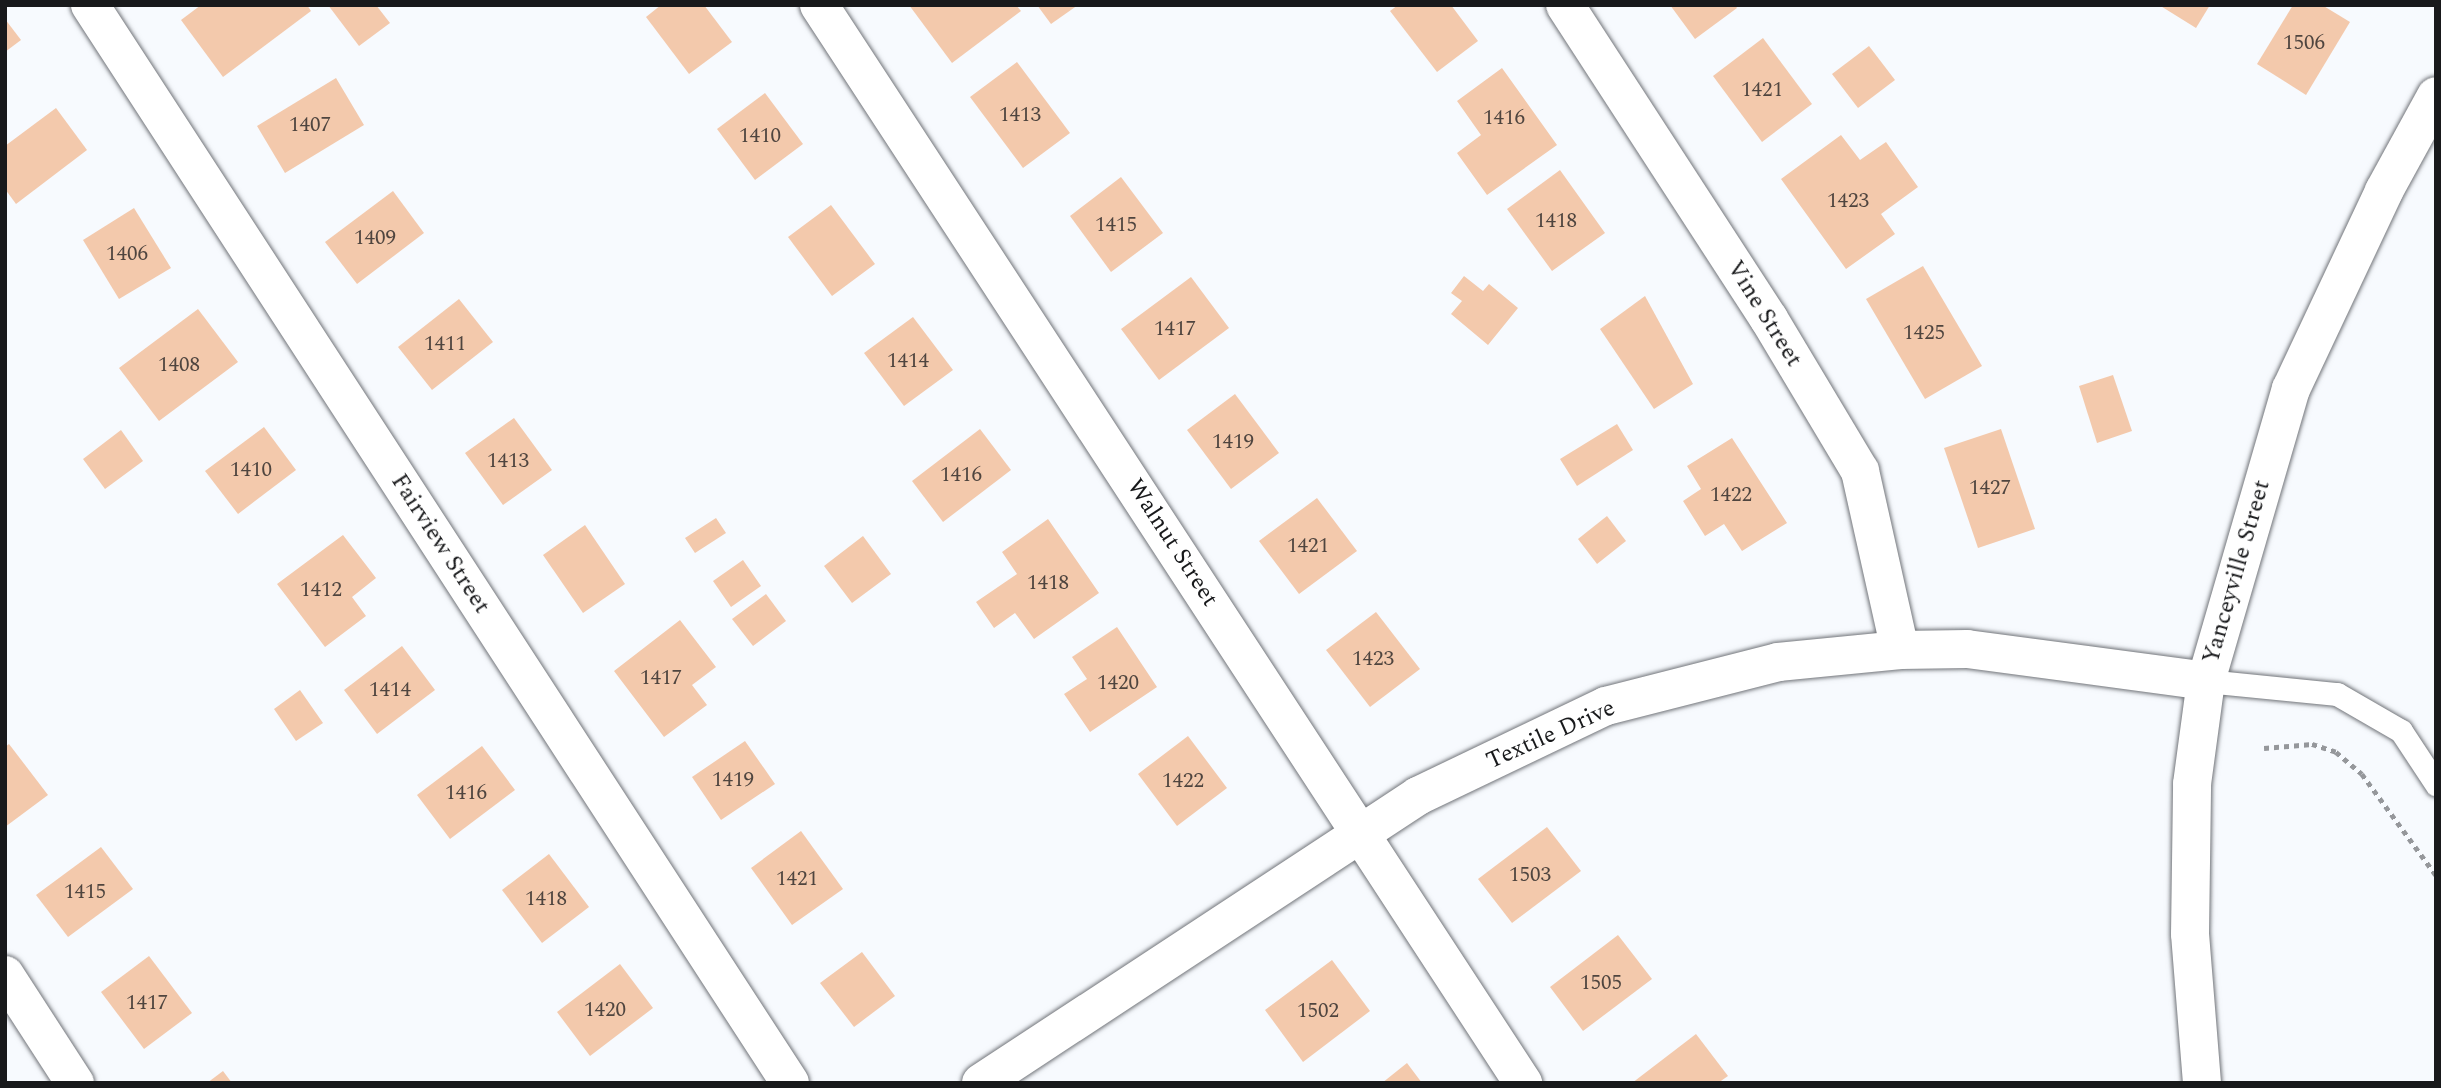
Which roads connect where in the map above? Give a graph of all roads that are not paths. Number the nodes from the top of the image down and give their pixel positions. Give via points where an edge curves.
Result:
1 (90, 5) edge
2 (819, 5) edge
3 (1565, 5) edge
4 (2436, 96) edge
5 (1900, 650) junction
6 (2206, 681) junction
7 (2436, 784) edge
8 (1362, 833) junction
9 (5, 975) edge
10 (75, 1083) edge
11 (790, 1083) edge
12 (981, 1083) edge
13 (1523, 1083) edge
14 (2202, 1083) edge

1 - 11 street, Fairview Street
2 - 8 street, Walnut Street
3 - 5 street, Vine Street via 1769,319 1860,471
4 - 6 street, Yanceyville Street via 2384,191 2291,389
5 - 6 street, Textile Drive via 1967,649
5 - 8 street, Textile Drive via 1778,662 1606,706 1418,796
6 - 7 lane via 2337,695 2401,731
6 - 14 street, Yanceyville Street via 2192,784 2190,934
8 - 12 street, Textile Drive
8 - 13 street, Walnut Street
9 - 10 street

